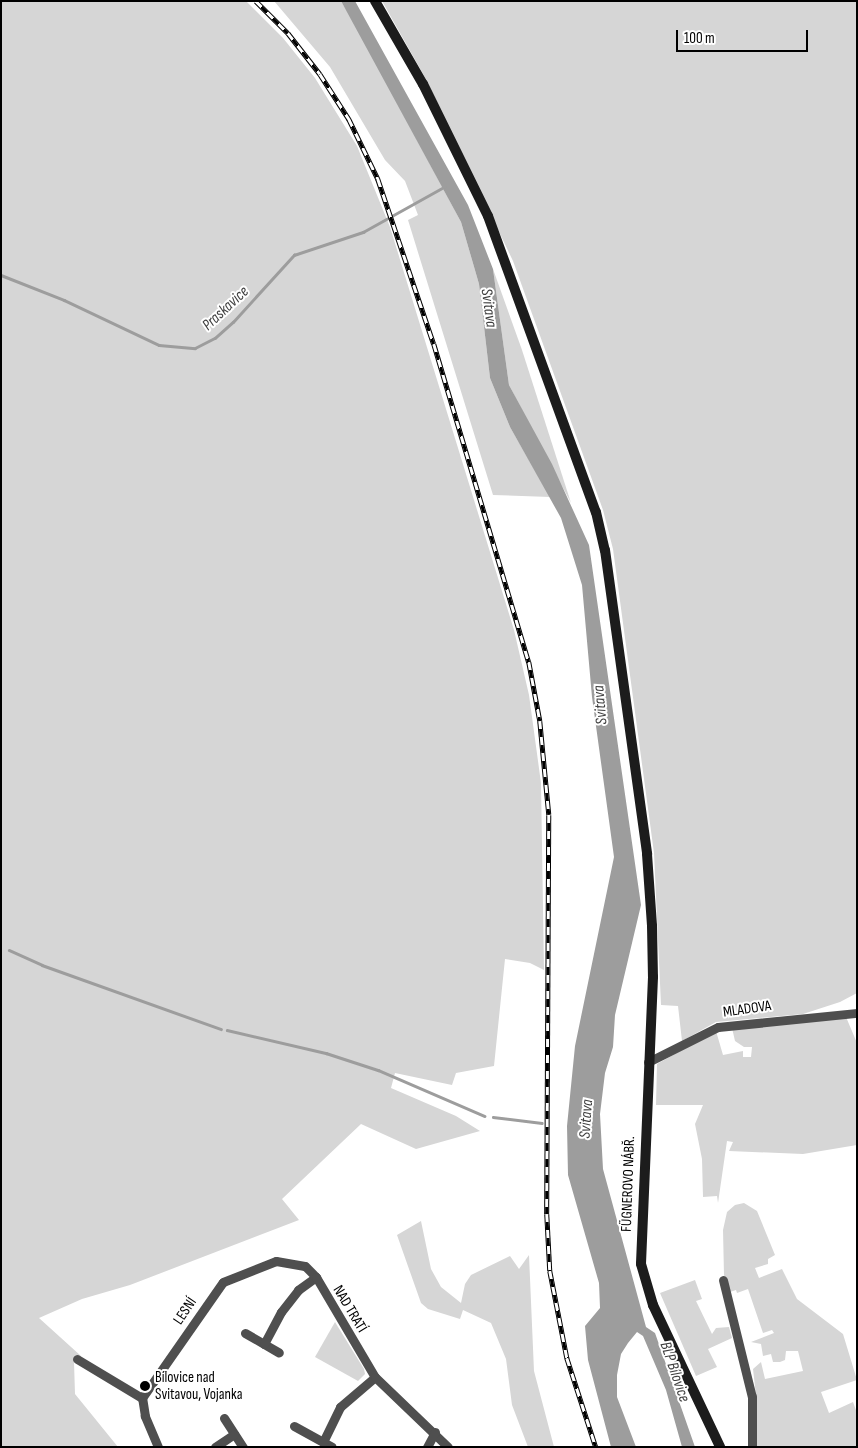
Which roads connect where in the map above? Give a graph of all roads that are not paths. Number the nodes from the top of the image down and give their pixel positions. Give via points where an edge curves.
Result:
1 (375, 1) edge
2 (857, 1013) edge
3 (648, 1062) junction
4 (316, 1277) junction
5 (723, 1280) dead end
6 (245, 1333) dead end
7 (264, 1344) junction
8 (279, 1353) dead end
9 (77, 1359) dead end
10 (375, 1377) junction
11 (142, 1398) junction
12 (224, 1418) dead end
13 (294, 1426) dead end
14 (435, 1432) junction
15 (234, 1434) junction
16 (323, 1442) junction
17 (158, 1447) edge
18 (215, 1447) edge
19 (243, 1447) edge
20 (332, 1447) edge
21 (427, 1447) edge
22 (448, 1447) edge
23 (720, 1447) edge
24 (752, 1447) edge

1 - 3 street, FÜGNEROVO NÁBŘ. via 423,84 488,216 596,512 605,550 647,854 653,976
2 - 3 street, MLADOVA via 718,1027
3 - 23 street, FÜGNEROVO NÁBŘ. via 642,1271 654,1309
4 - 7 street, NAD TRATÍ via 298,1290 280,1312
4 - 10 street, NAD TRATÍ
4 - 11 street, LESNÍ via 306,1266 276,1261 223,1282
5 - 24 street via 752,1396
6 - 7 street
7 - 8 street
9 - 11 street
10 - 14 street, NAD TRATÍ
10 - 16 street via 340,1407
11 - 17 street via 145,1416
12 - 15 street
13 - 16 street
14 - 21 street
14 - 22 street, NAD TRATÍ
15 - 18 street
15 - 19 street
16 - 20 street

